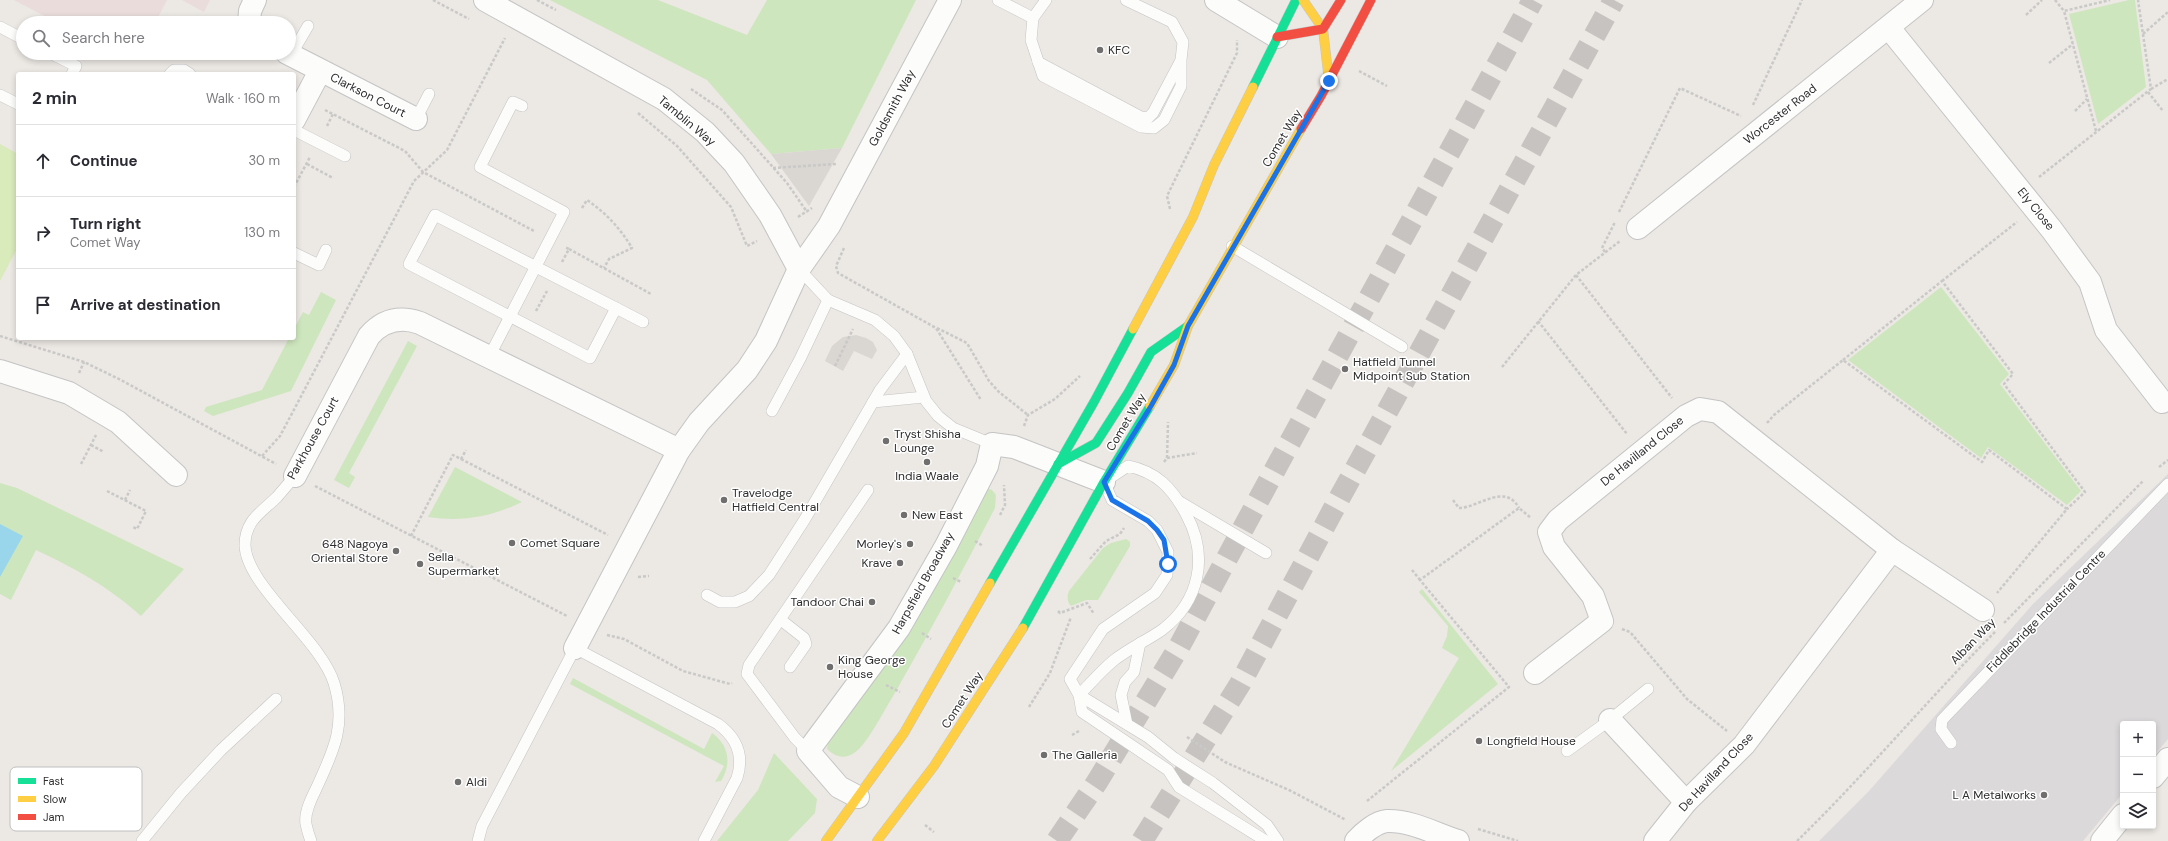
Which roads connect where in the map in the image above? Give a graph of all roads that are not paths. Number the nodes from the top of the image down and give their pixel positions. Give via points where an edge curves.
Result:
1 (253, 0) edge
2 (485, 0) edge
3 (950, 0) edge
4 (998, 0) edge
5 (1046, 0) edge
6 (1126, 0) edge
7 (1216, 0) edge
8 (1296, 0) edge
9 (1303, 0) edge
10 (1340, 0) edge
11 (1370, 0) edge
12 (1922, 0) edge
13 (250, 16) edge
14 (1033, 18) junction
15 (308, 26) dead end
16 (0, 27) edge
17 (1889, 28) junction
18 (1323, 29) junction
19 (16, 35) edge
20 (1276, 37) junction
21 (296, 44) edge
22 (296, 58) edge
23 (64, 60) edge
24 (320, 71) junction
25 (73, 72) edge
26 (172, 72) edge
27 (187, 72) edge
28 (1329, 81) junction
29 (429, 94) dead end
30 (0, 95) edge
31 (16, 103) edge
32 (522, 106) dead end
33 (296, 116) edge
34 (416, 119) joint
35 (296, 131) edge
36 (345, 156) dead end
37 (1638, 228) road end
38 (1232, 246) junction
39 (326, 250) dead end
40 (296, 255) edge
41 (536, 266) junction
42 (799, 269) junction
43 (828, 300) junction
44 (616, 308) junction
45 (510, 317) junction
46 (643, 322) dead end
47 (1188, 326) junction
48 (1402, 347) dead end
49 (907, 354) junction
50 (489, 357) junction
51 (0, 371) edge
52 (924, 397) junction
53 (873, 402) junction
54 (2162, 402) dead end
55 (772, 411) dead end
56 (992, 444) junction
57 (679, 450) junction
58 (1058, 464) junction
59 (176, 475) dead end
60 (295, 476) joint
61 (1104, 482) junction
62 (2168, 484) edge
63 (868, 490) dead end
64 (1179, 502) junction
65 (1892, 550) junction
66 (1266, 553) dead end
67 (707, 595) dead end
68 (1983, 610) road end
69 (780, 620) junction
70 (1140, 643) junction
71 (575, 648) junction
72 (790, 667) dead end
73 (1535, 673) dead end
74 (1648, 689) dead end
75 (1078, 695) junction
76 (276, 700) dead end
77 (1610, 720) junction
78 (1127, 724) junction
79 (1951, 743) dead end
80 (808, 751) junction
81 (1567, 752) dead end
82 (2168, 759) edge
83 (2156, 774) edge
84 (858, 797) junction
85 (1686, 802) junction
86 (2120, 819) edge
87 (1361, 836) edge
88 (142, 841) edge
89 (311, 841) edge
90 (478, 841) edge
91 (704, 841) edge
92 (826, 841) edge
93 (877, 841) edge
94 (1266, 841) edge
95 (1278, 841) edge
96 (1458, 841) edge
97 (1655, 841) edge
98 (2102, 841) edge

1 - 13 street
2 - 42 street, Tamblin Way via 664,99 705,132 734,163 770,215
3 - 42 street, Goldsmith Way via 831,221
4 - 14 lane
5 - 14 lane
6 - 14 lane via 1172,22 1183,42 1181,60 1148,118 1140,117 1038,62 1031,40
7 - 20 street
8 - 20 main road
9 - 18 main road
10 - 18 main road
11 - 28 main road, Comet Way
12 - 17 street, Worcester Road
15 - 21 lane
16 - 19 lane
17 - 37 street, Worcester Road
17 - 54 street, Ely Close via 2028,199 2090,282 2106,330
18 - 20 main road
18 - 28 main road
20 - 58 main road via 1214,165 1193,217
22 - 24 street, Clarkson Court
23 - 25 lane via 76,66
24 - 33 street, Clarkson Court
24 - 34 street, Clarkson Court
26 - 27 lane
28 - 38 main road, Comet Way
29 - 34 lane
30 - 31 lane
32 - 41 lane via 513,102 480,167 564,212
35 - 36 lane
38 - 47 main road, Comet Way
38 - 48 lane
39 - 40 lane via 319,265
41 - 44 lane
41 - 45 lane
41 - 45 lane via 435,215 409,264
42 - 43 lane
42 - 57 street, Goldsmith Way via 766,341 746,370 704,416
43 - 49 lane via 875,320 894,336
43 - 55 lane
44 - 45 lane via 590,358
44 - 46 lane
45 - 50 lane
47 - 58 main road via 1151,352 1096,443
47 - 61 main road, Comet Way via 1174,365
49 - 52 lane
49 - 53 lane
50 - 57 street, Parkhouse Court
50 - 60 street, Parkhouse Court via 410,319 399,318 381,325 369,336
51 - 59 street via 69,393 118,422
52 - 53 lane
52 - 56 lane via 938,416 953,428
53 - 67 lane via 805,519 769,575 750,596 735,602 720,602
56 - 58 street via 1014,447
56 - 80 street, Harpsfield Broadway via 987,466 946,546 899,628
57 - 71 street, Goldsmith Way
58 - 61 street
58 - 84 main road via 904,733
60 - 89 lane, Parkhouse Court via 277,497 256,514 245,544 247,560 256,576 322,659 334,682 340,708 339,732 333,754 310,801 305,823
61 - 64 lane via 1128,466 1142,469 1155,475
61 - 75 lane via 1112,500 1148,521 1164,540 1167,575 1155,593 1103,629 1070,679
61 - 93 main road, Comet Way via 1017,639 934,766
62 - 79 lane, Fiddlebridge Industrial Centre via 1942,720 1941,729
63 - 69 lane
64 - 66 lane
64 - 70 lane via 1197,542 1198,579 1190,600 1163,629
65 - 68 street, De Havilland Close
65 - 73 street, De Havilland Close via 1718,412 1700,409 1686,416 1641,452 1558,520 1549,532 1554,547 1593,596 1602,621
65 - 85 street, De Havilland Close via 1744,745
69 - 72 lane via 804,638 806,644
69 - 80 lane via 750,665 747,674
70 - 75 lane via 1112,662
70 - 78 lane via 1134,672 1125,682 1121,696
71 - 90 lane via 482,826
71 - 91 lane via 718,724 733,738 740,758 740,768
74 - 77 lane
75 - 78 lane
75 - 94 lane via 1082,712 1168,770 1180,787
76 - 88 lane via 222,750 181,793
77 - 81 lane
77 - 85 street
78 - 95 lane via 1219,788 1267,826
80 - 84 street via 839,787
82 - 83 street
84 - 92 main road
85 - 97 street, De Havilland Close
86 - 98 street
87 - 96 street via 1385,821 1406,824

